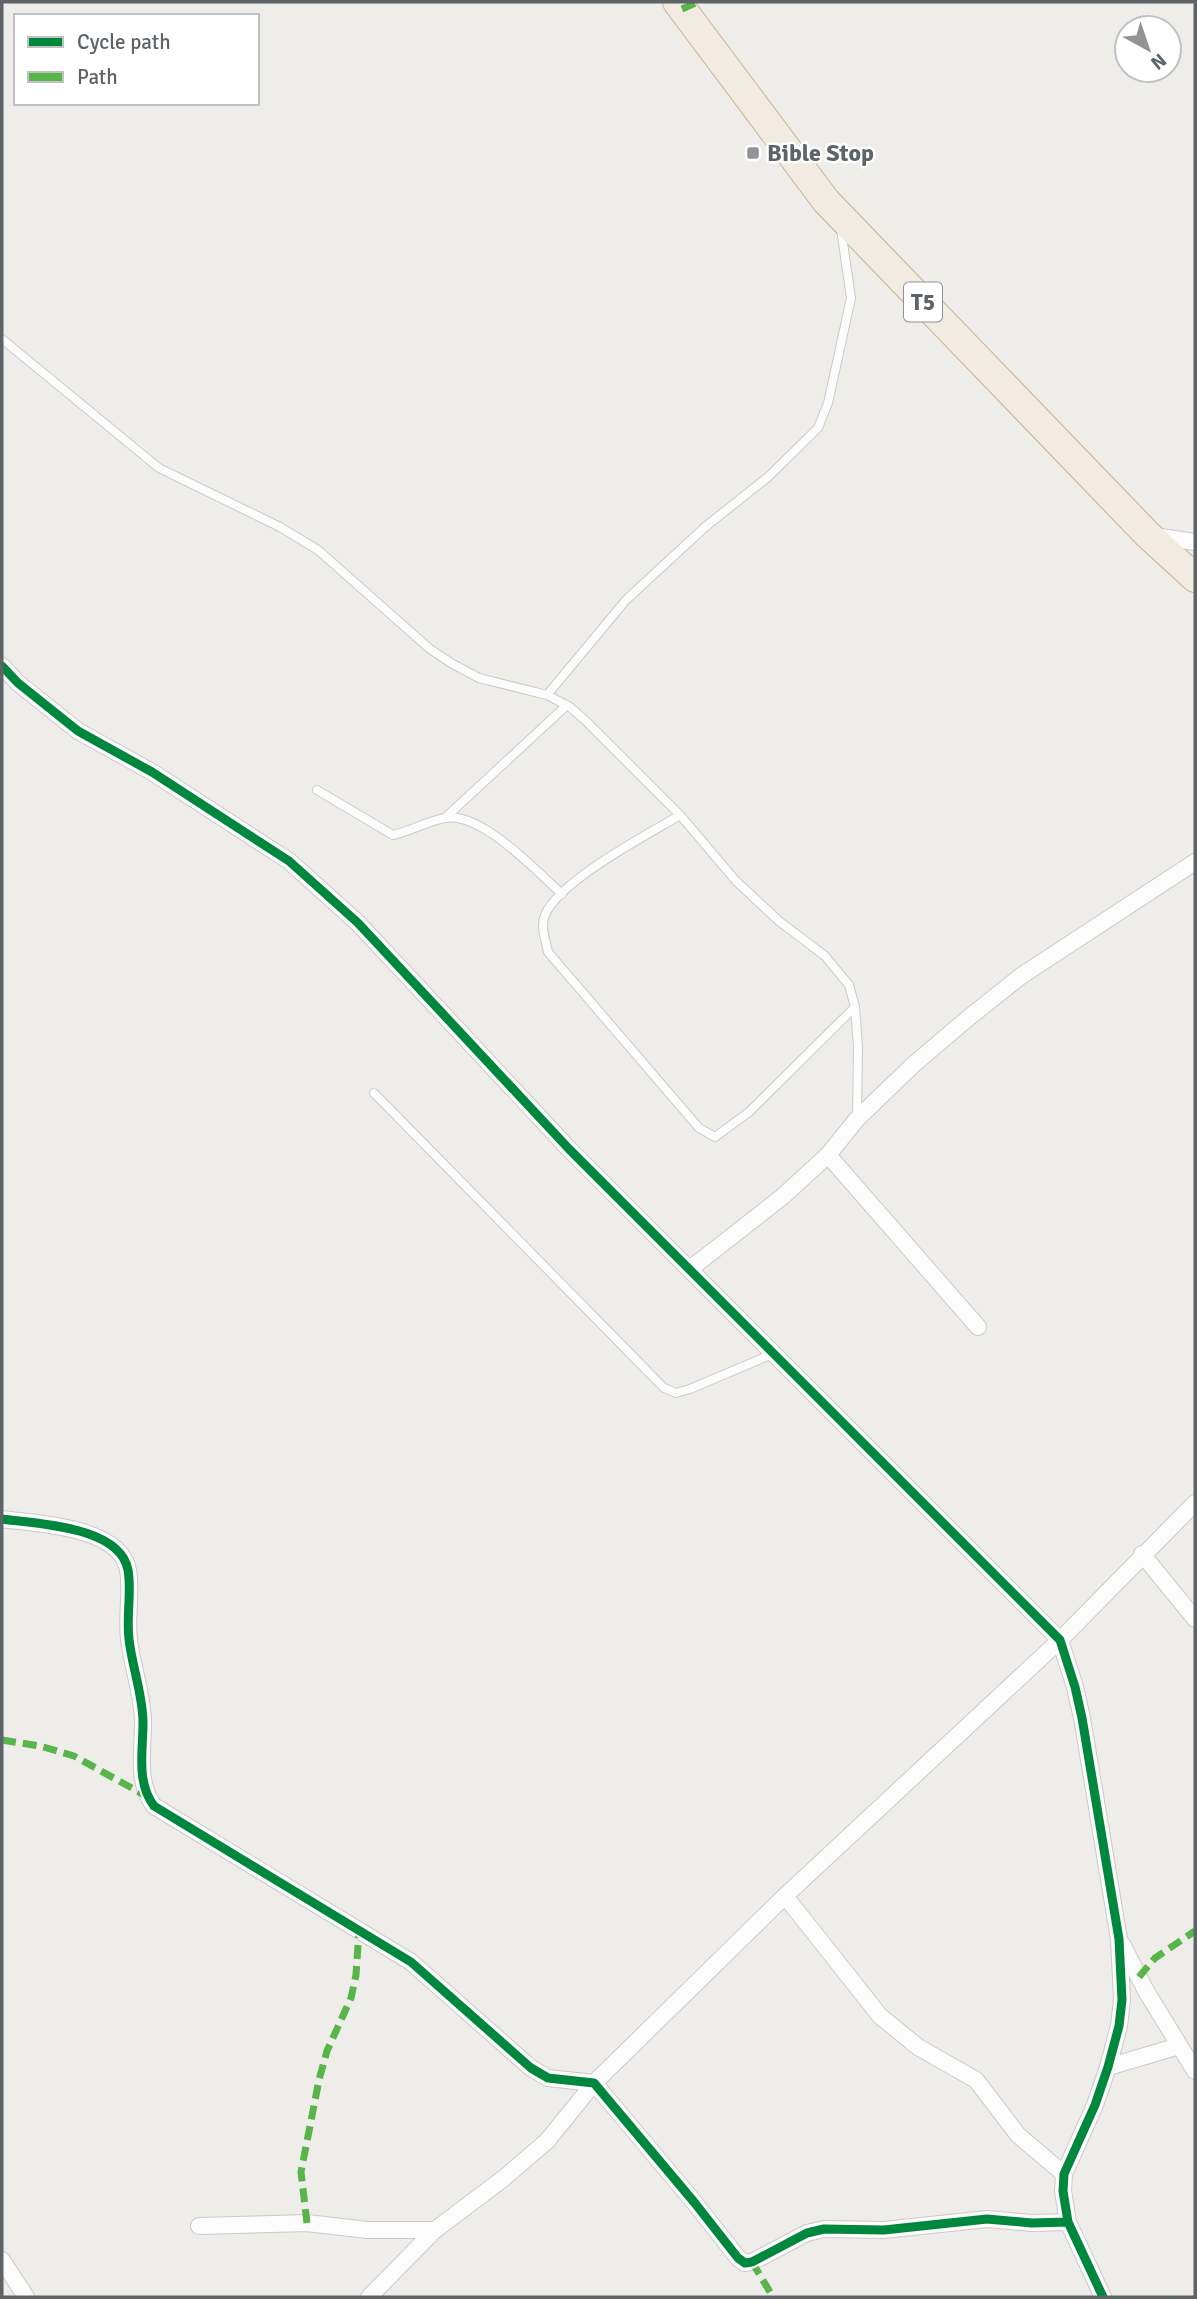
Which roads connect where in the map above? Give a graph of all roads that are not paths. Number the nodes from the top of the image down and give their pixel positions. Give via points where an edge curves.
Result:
1 (677, 2) edge
2 (840, 216) junction
3 (2, 339) edge
4 (1148, 535) junction
5 (1195, 542) edge
6 (1195, 578) edge
7 (2, 666) edge
8 (547, 695) junction
9 (567, 705) junction
10 (317, 790) dead end
11 (680, 815) junction
12 (445, 818) junction
13 (1195, 863) edge
14 (562, 894) junction
15 (855, 1007) junction
16 (374, 1093) dead end
17 (857, 1119) junction
18 (828, 1155) junction
19 (690, 1269) junction
20 (978, 1327) dead end
21 (775, 1353) junction
22 (1195, 1503) edge
23 (2, 1519) edge
24 (1142, 1554) junction
25 (1195, 1619) edge
26 (1060, 1640) junction
27 (785, 1896) junction
28 (1119, 1939) junction
29 (1179, 2046) junction
30 (1108, 2067) junction
31 (1195, 2071) edge
32 (594, 2084) junction
33 (1064, 2174) junction
34 (1068, 2222) junction
35 (199, 2226) dead end
36 (435, 2230) junction
37 (2, 2260) edge
38 (26, 2297) edge
39 (369, 2297) edge
40 (1103, 2297) edge

1 - 2 highway, T5
2 - 4 highway, T5
2 - 8 lane via 851,298 828,403 818,428 626,600
3 - 8 lane via 159,468 318,550 451,663 479,678
4 - 5 street
4 - 6 highway, T5
7 - 19 street via 78,731 152,772 289,861 358,923 569,1149
8 - 9 lane
9 - 11 lane
9 - 12 lane
10 - 12 lane via 393,835
11 - 14 lane via 589,871
11 - 15 lane via 736,881 839,971
12 - 14 lane via 462,818 481,827
13 - 17 street via 1021,976 913,1065
14 - 15 lane via 545,915 548,953 699,1128 715,1137 749,1112
15 - 17 lane
16 - 21 lane via 664,1388 677,1393 690,1389
17 - 18 street
18 - 19 street via 782,1198
18 - 20 street
19 - 21 street
21 - 26 street
22 - 24 street
23 - 32 street via 86,1532 124,1556 130,1589 129,1645 143,1720 144,1784 154,1805 411,1962 531,2068 548,2078
24 - 25 street
24 - 26 street
26 - 27 street
26 - 28 street via 1082,1718
27 - 32 street
27 - 33 street via 880,2016 918,2047 976,2080 1018,2135
28 - 29 street
28 - 30 street via 1122,2014
29 - 30 street
29 - 31 street
30 - 33 street
32 - 34 street via 745,2263 824,2229 884,2230 987,2219
32 - 36 street via 547,2141
33 - 34 street
34 - 40 street
35 - 36 street via 307,2223 367,2230
36 - 39 street
37 - 38 street

